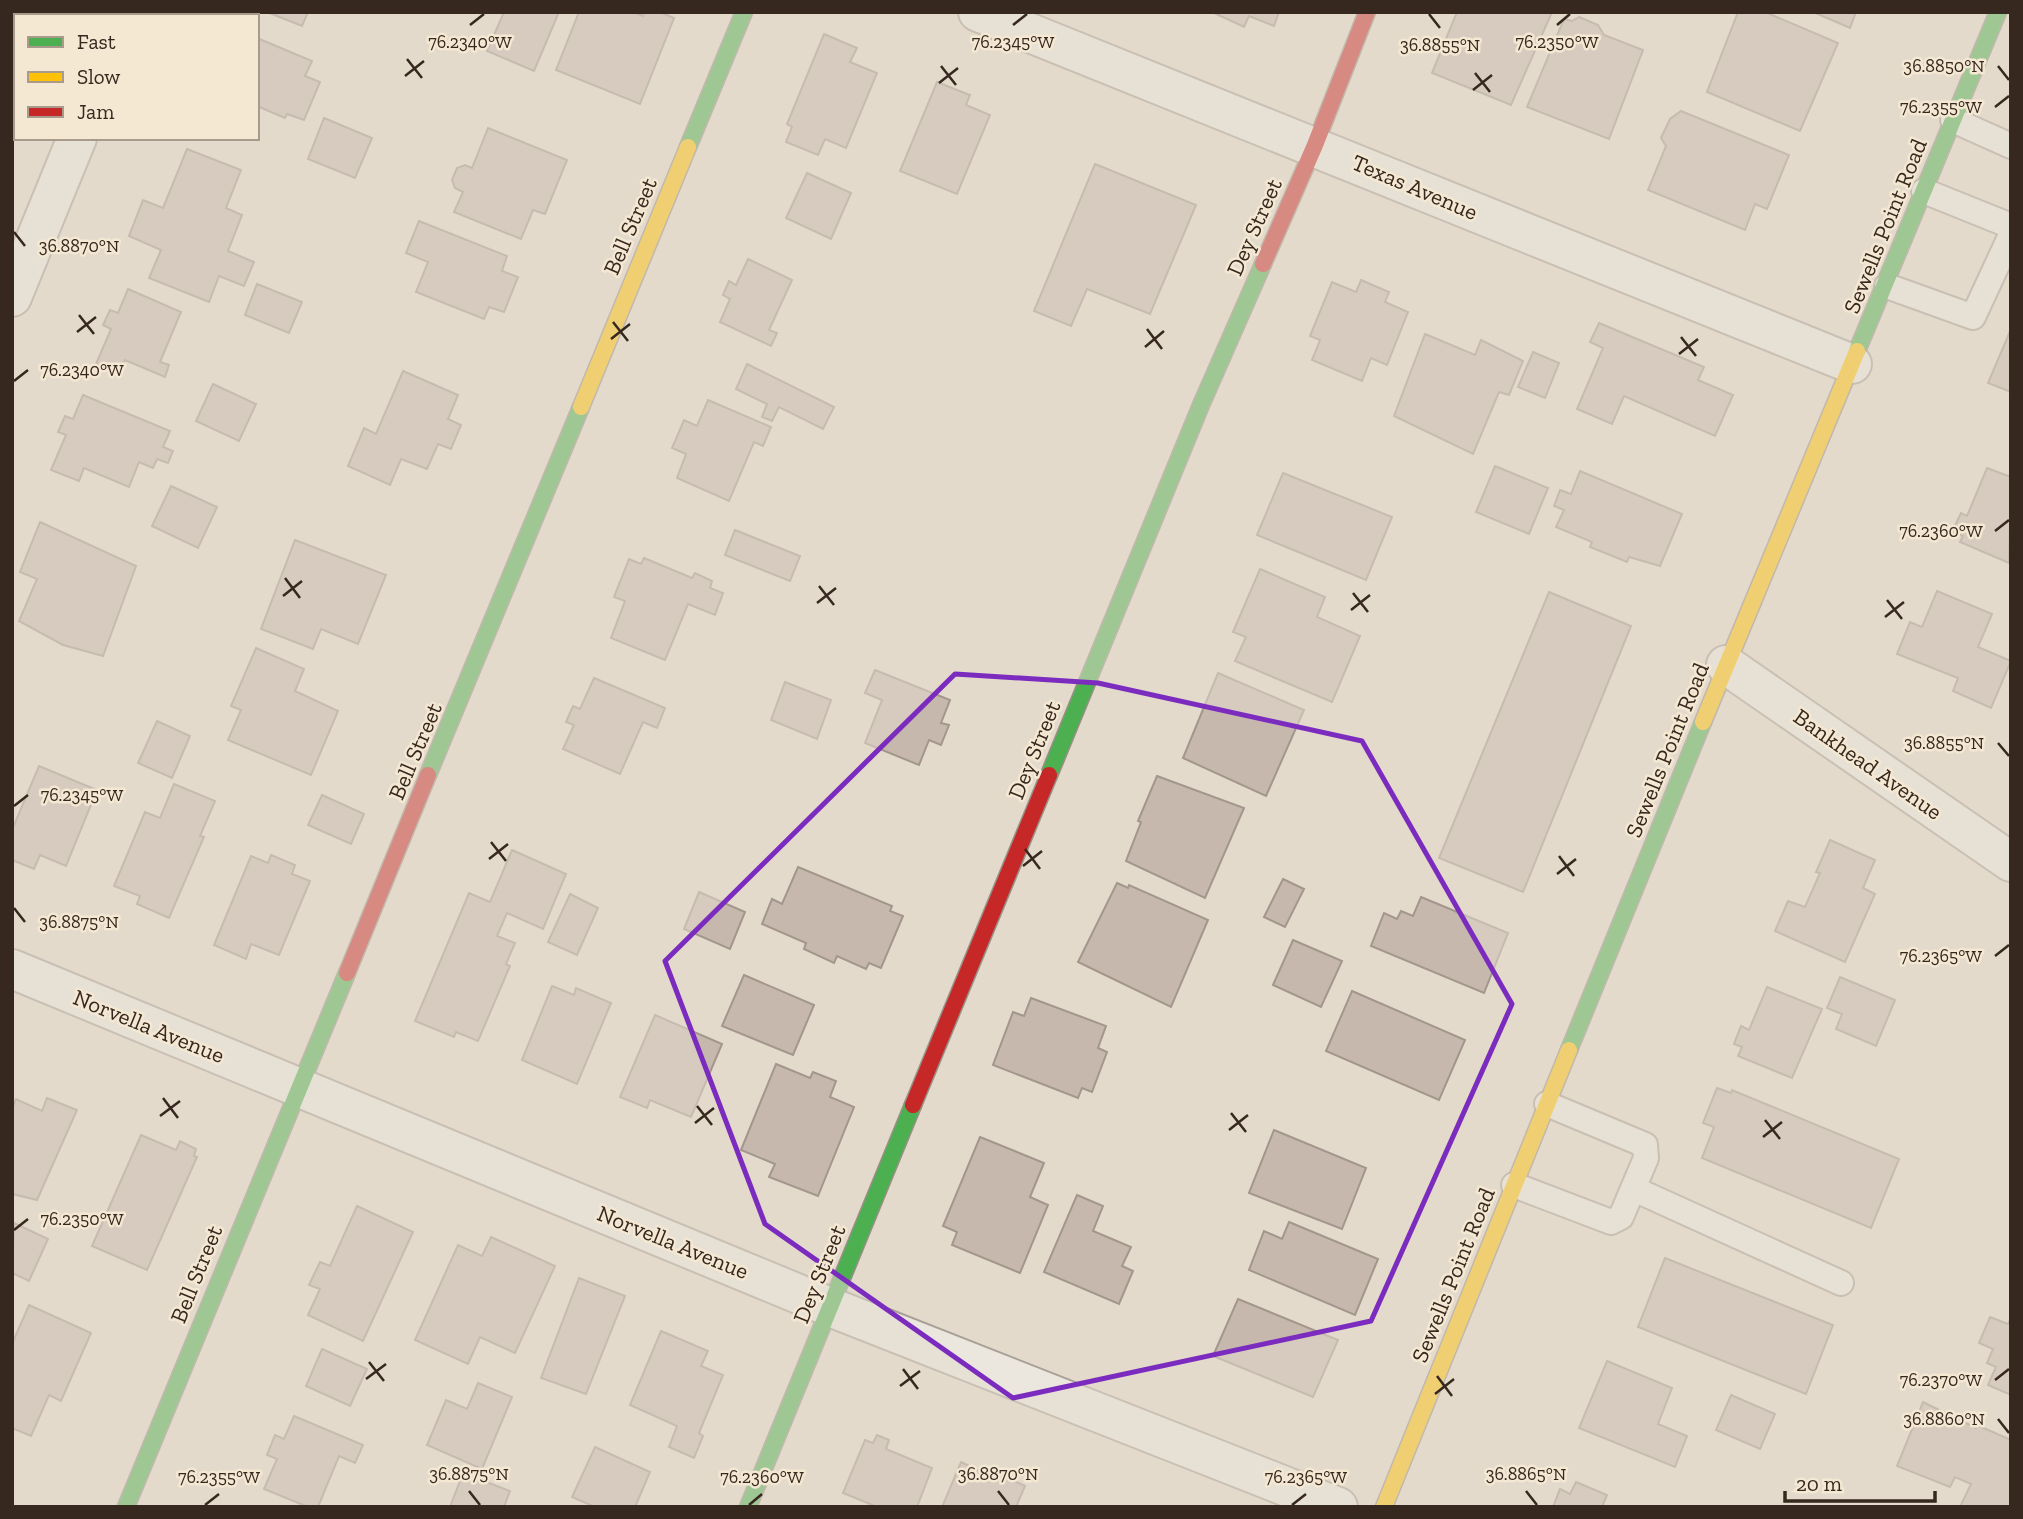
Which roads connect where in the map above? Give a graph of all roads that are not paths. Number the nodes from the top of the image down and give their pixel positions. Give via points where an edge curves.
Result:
1 (744, 12) edge
2 (978, 12) edge
3 (1367, 12) edge
4 (1998, 12) edge
5 (1953, 120) junction
6 (76, 140) edge
7 (1315, 145) junction
8 (2011, 146) edge
9 (1924, 191) junction
10 (2011, 226) edge
11 (2011, 235) edge
12 (1886, 286) junction
13 (12, 296) edge
14 (1852, 363) junction
15 (1726, 665) junction
16 (2011, 862) edge
17 (12, 969) edge
18 (297, 1087) junction
19 (1547, 1104) junction
20 (1514, 1185) junction
21 (1634, 1189) junction
22 (1841, 1283) dead end
23 (830, 1307) junction
24 (126, 1507) edge
25 (748, 1507) edge
26 (1338, 1507) edge
27 (1384, 1507) edge

1 - 18 street, Bell Street
2 - 7 street, Texas Avenue
3 - 7 street, Dey Street
4 - 5 street, Sewells Point Road
5 - 8 lane
5 - 9 street, Sewells Point Road
6 - 13 street
7 - 14 street, Texas Avenue via 1564,250
7 - 23 street, Dey Street via 1201,405
9 - 10 lane
9 - 12 street, Sewells Point Road
11 - 12 lane via 1973,317
12 - 14 street, Sewells Point Road
14 - 15 street, Sewells Point Road
15 - 16 street, Bankhead Avenue
15 - 19 street, Sewells Point Road
17 - 18 street, Norvella Avenue
18 - 23 street, Norvella Avenue
18 - 24 street, Bell Street
19 - 20 street, Sewells Point Road
19 - 21 lane via 1645,1145 1646,1158
20 - 21 lane via 1611,1222 1621,1217
20 - 27 street, Sewells Point Road
21 - 22 lane
23 - 25 street, Dey Street
23 - 26 street, Norvella Avenue

